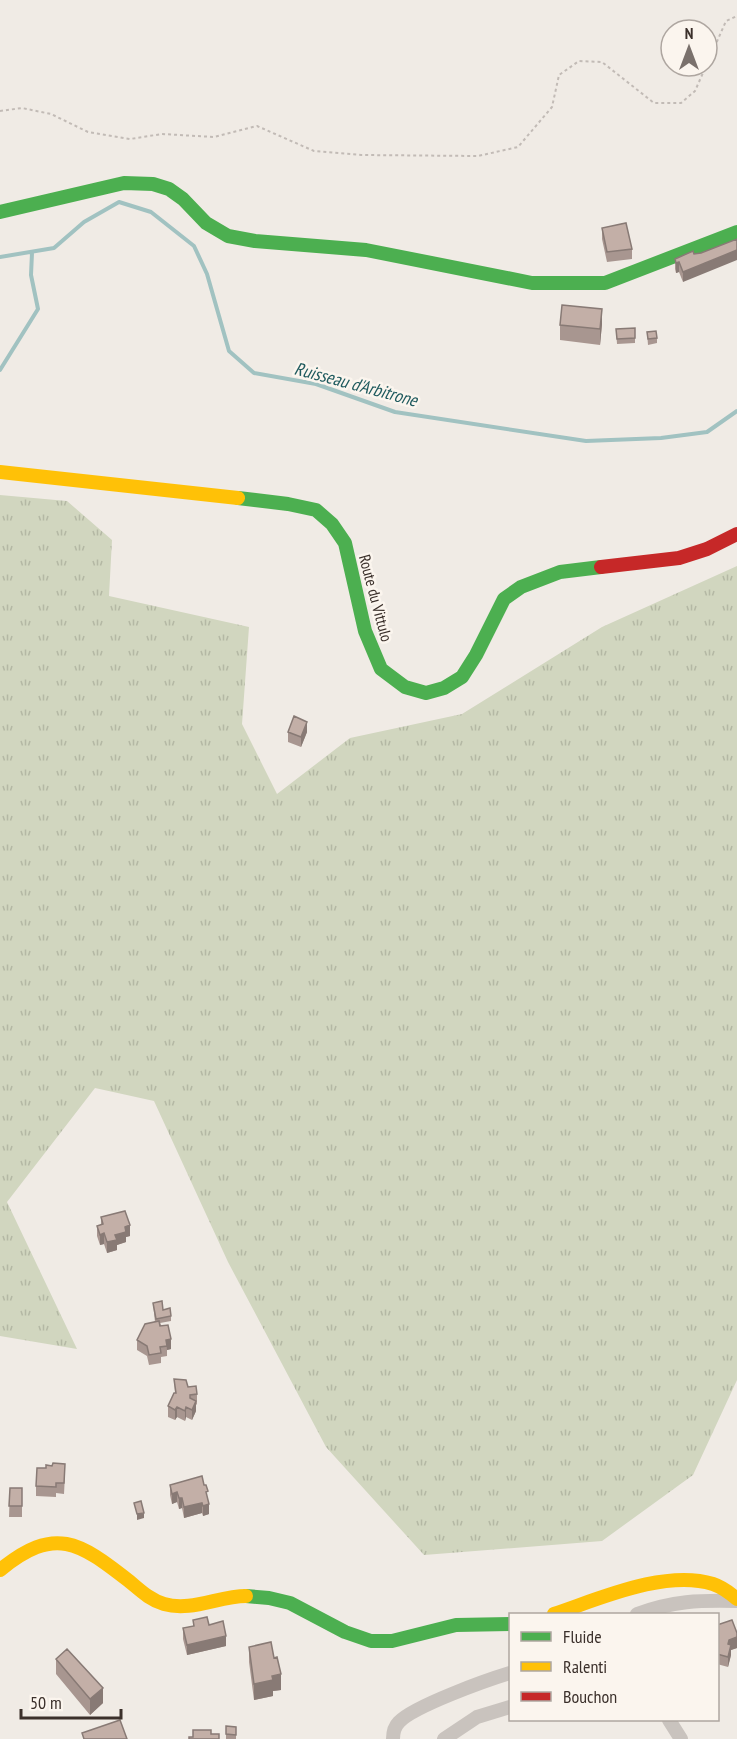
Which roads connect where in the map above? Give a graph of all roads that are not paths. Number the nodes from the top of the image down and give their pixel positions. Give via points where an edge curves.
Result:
1 (0, 212) edge
2 (737, 232) edge
3 (0, 472) edge
4 (737, 534) edge
5 (0, 1570) edge
6 (737, 1600) edge
7 (557, 1613) edge
8 (640, 1613) edge
9 (509, 1624) edge
10 (509, 1673) edge
11 (509, 1707) edge
12 (670, 1721) edge
13 (393, 1739) edge
14 (444, 1739) edge
15 (681, 1739) edge

1 - 2 street via 124,183 153,184 169,189 206,224 228,236 366,250 532,283 604,283
3 - 4 street, Route du Vittulo via 315,510 332,524 345,543 365,631 381,669 405,687 426,693 462,677 504,599 521,587 560,572 679,558
5 - 9 street via 31,1546 66,1543 87,1550 150,1599 166,1605 234,1596 261,1597 286,1602 351,1636 374,1641 454,1625
6 - 7 street via 710,1583 678,1580
6 - 8 street via 686,1601
10 - 13 street via 415,1711 398,1722
11 - 14 street via 477,1717
12 - 15 street

